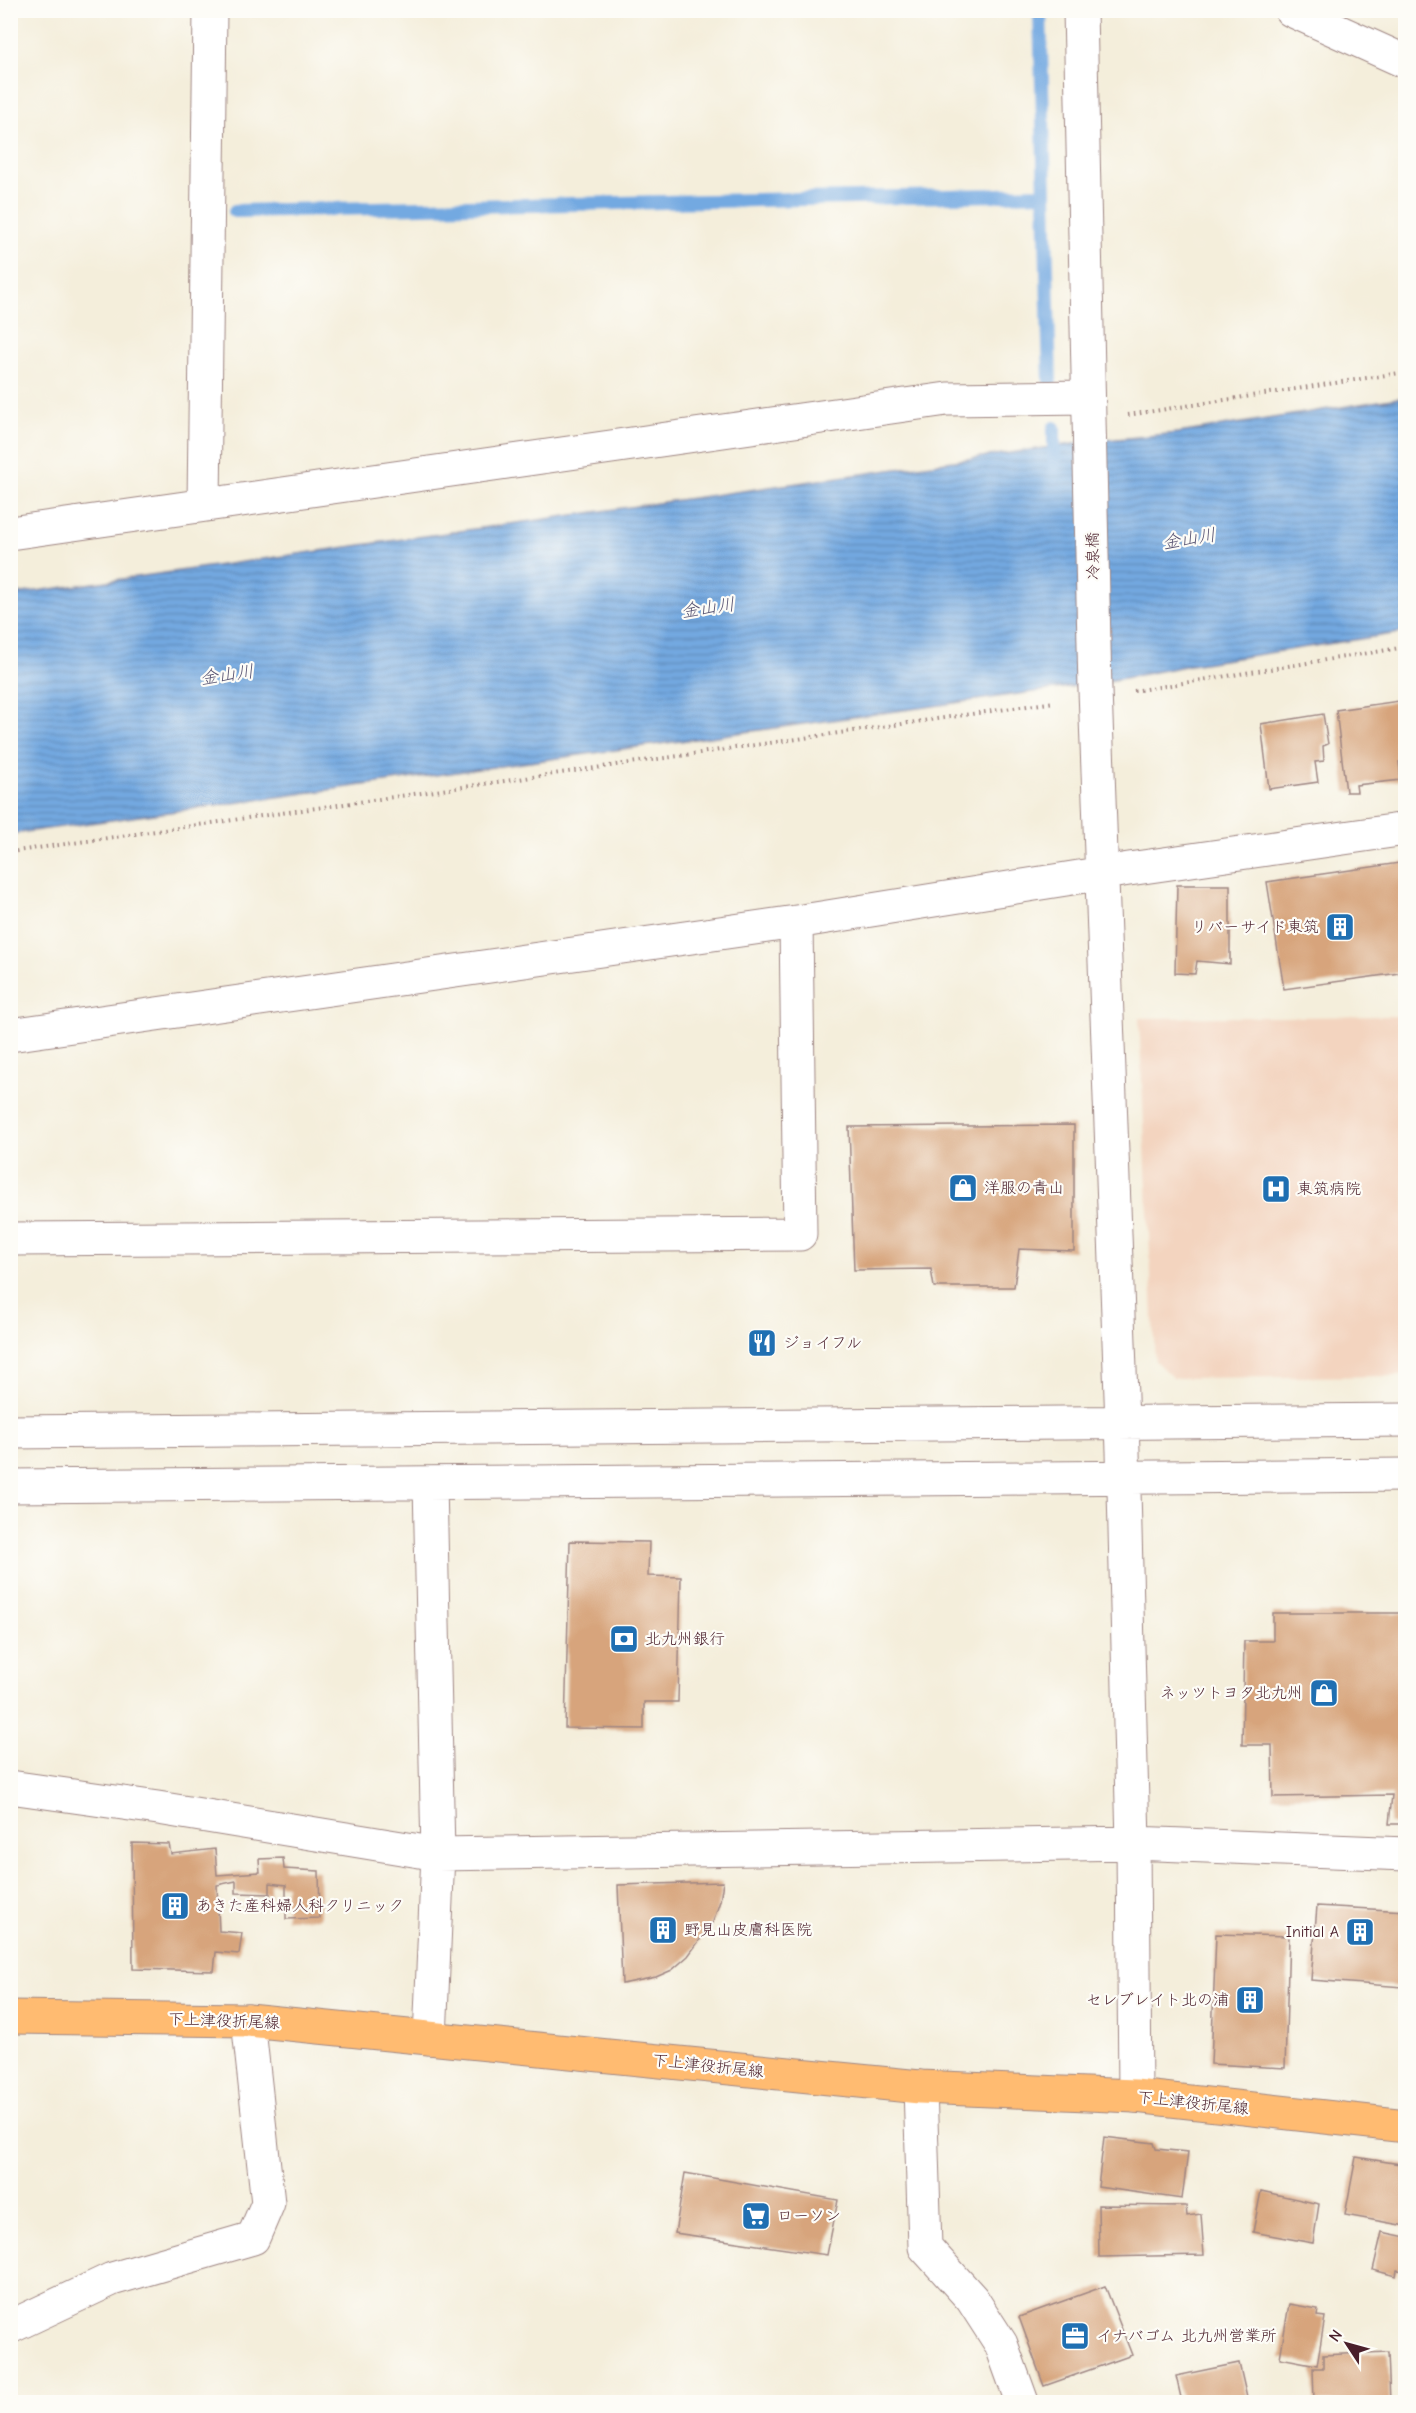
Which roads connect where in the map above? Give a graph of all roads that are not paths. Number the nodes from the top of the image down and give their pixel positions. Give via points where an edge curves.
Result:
1 (210, 10) edge
2 (1080, 10) edge
3 (1291, 10) edge
4 (1406, 62) edge
5 (1098, 412) junction
6 (204, 505) junction
7 (10, 534) edge
8 (1406, 829) edge
9 (1102, 873) junction
10 (796, 922) junction
11 (10, 1035) edge
12 (10, 1239) edge
13 (1406, 1420) edge
14 (1122, 1423) junction
15 (10, 1432) edge
16 (1406, 1475) edge
17 (1123, 1478) junction
18 (430, 1483) junction
19 (10, 1486) edge
20 (10, 1787) edge
21 (1133, 1843) junction
22 (438, 1854) junction
23 (1406, 1854) edge
24 (10, 2017) edge
25 (248, 2020) junction
26 (430, 2038) junction
27 (920, 2087) junction
28 (1135, 2096) junction
29 (1406, 2126) edge
30 (10, 2327) edge
31 (1022, 2403) edge

1 - 6 street
2 - 5 street, 冷泉橋
3 - 4 street
5 - 6 street via 947,399
5 - 9 street, 冷泉橋 via 1110,691
6 - 7 street
8 - 9 street
9 - 10 street
9 - 14 street, 冷泉橋
10 - 11 street
10 - 12 street via 800,1234
13 - 14 street
14 - 15 street
14 - 17 street, 冷泉橋
16 - 17 street
17 - 18 street
17 - 21 street, 冷泉橋
18 - 19 street
18 - 22 street
20 - 22 street
21 - 22 street
21 - 23 street
21 - 28 street, 冷泉橋
22 - 26 street
24 - 25 main road, 下上津役折尾線
25 - 26 main road, 下上津役折尾線
25 - 30 street via 268,2203 253,2238 112,2279
26 - 27 main road, 下上津役折尾線
27 - 28 main road, 下上津役折尾線
27 - 31 street via 925,2247 972,2299 1001,2344
28 - 29 main road, 下上津役折尾線

